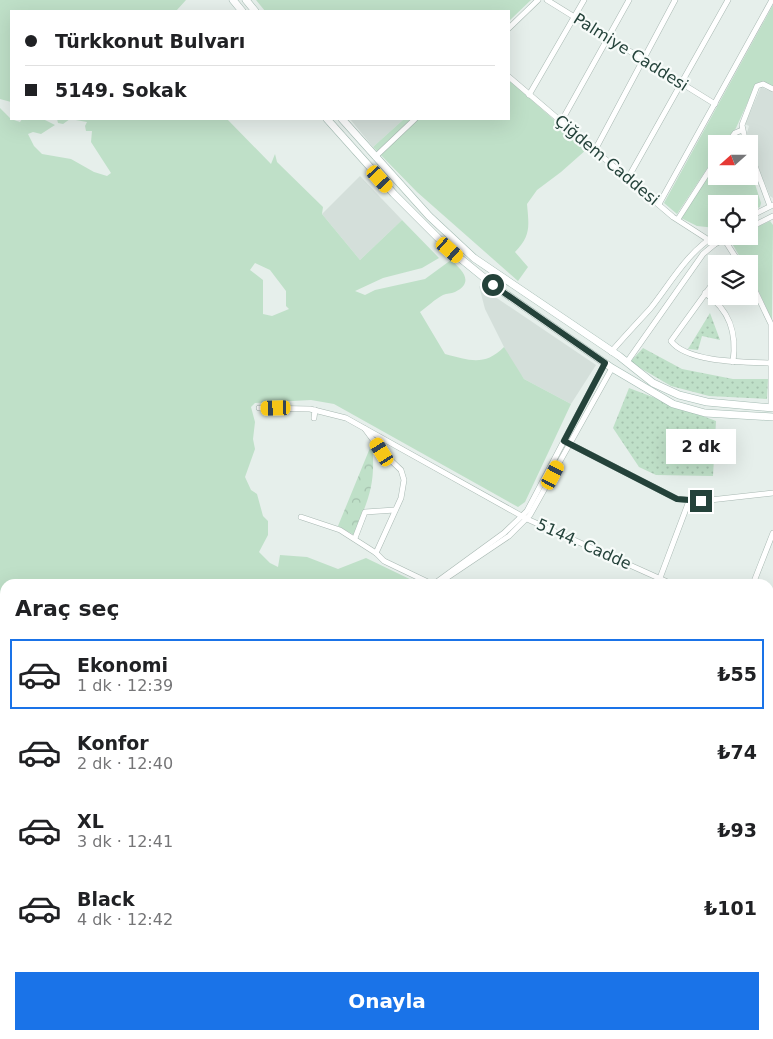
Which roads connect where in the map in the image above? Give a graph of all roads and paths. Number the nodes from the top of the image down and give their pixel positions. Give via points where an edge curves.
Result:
1 (233, 0) edge
2 (246, 0) edge
3 (538, 0) edge
4 (547, 0) edge
5 (584, 0) edge
6 (628, 0) edge
7 (676, 0) edge
8 (728, 0) edge
9 (772, 0) edge
10 (241, 10) edge
11 (254, 10) edge
12 (574, 17) junction
13 (510, 27) edge
14 (608, 38) junction
15 (643, 60) junction
16 (510, 78) edge
17 (679, 83) junction
18 (773, 89) edge
19 (529, 94) junction
20 (716, 104) junction
21 (328, 120) edge
22 (343, 120) edge
23 (414, 120) edge
24 (561, 122) junction
25 (742, 130) junction
26 (734, 135) edge
27 (743, 135) edge
28 (595, 150) junction
29 (375, 157) junction
30 (758, 172) edge
31 (708, 173) edge
32 (628, 178) junction
33 (659, 204) junction
34 (772, 206) edge
35 (758, 213) edge
36 (773, 216) edge
37 (678, 220) junction
38 (758, 224) edge
39 (708, 239) joint
40 (714, 245) edge
41 (708, 289) edge
42 (705, 293) junction
43 (758, 294) edge
44 (772, 323) edge
45 (611, 352) junction
46 (626, 362) junction
47 (733, 362) junction
48 (772, 362) edge
49 (608, 366) junction
50 (620, 371) junction
51 (259, 408) dead end
52 (772, 408) edge
53 (315, 410) junction
54 (773, 417) edge
55 (314, 418) dead end
56 (362, 426) junction
57 (566, 442) junction
58 (773, 493) edge
59 (689, 501) junction
60 (395, 510) junction
61 (301, 517) dead end
62 (525, 517) junction
63 (773, 533) edge
64 (355, 538) junction
65 (376, 553) junction
66 (660, 578) joint
67 (426, 579) edge
68 (441, 579) edge
69 (755, 579) edge

1 - 10 street
2 - 11 street
3 - 13 street
4 - 12 street, Palmiye Caddesi
5 - 12 street
6 - 14 street
7 - 15 street
8 - 17 street
9 - 20 street
12 - 14 street, Palmiye Caddesi
12 - 19 street
14 - 15 street, Palmiye Caddesi
14 - 24 street
15 - 17 street, Palmiye Caddesi
15 - 28 street
16 - 19 street, Çiğdem Caddesi
17 - 20 street, Palmiye Caddesi
17 - 32 street
18 - 25 street via 759,84 743,120
19 - 24 street, Çiğdem Caddesi
20 - 33 street
21 - 49 street via 450,250 493,285
22 - 29 street
23 - 29 street
24 - 28 street, Çiğdem Caddesi
25 - 26 street
25 - 27 street
28 - 32 street, Çiğdem Caddesi
29 - 45 street via 429,216 474,258
30 - 34 street
31 - 37 street
32 - 33 street, Çiğdem Caddesi
33 - 37 street, Çiğdem Caddesi
34 - 35 street
36 - 38 street
37 - 39 street, Çiğdem Caddesi
39 - 45 street
40 - 46 street via 698,262
41 - 42 street
42 - 47 street via 718,302 728,318 735,344
42 - 47 street via 671,340 687,352
43 - 44 street
44 - 48 street
45 - 46 street
45 - 49 street
46 - 50 street
46 - 52 street via 653,383 679,395 707,402
47 - 48 street
48 - 52 street
49 - 50 street
49 - 57 street
50 - 54 street via 673,404 705,413
51 - 53 street, 5144. Cadde
53 - 55 street
53 - 56 street, 5144. Cadde via 336,414
56 - 60 street via 401,470 403,489
56 - 62 street, 5144. Cadde
57 - 59 street via 677,499
57 - 62 street
58 - 59 street
59 - 66 street
60 - 64 street via 365,512
60 - 65 street
61 - 64 street
62 - 66 street, 5144. Cadde
62 - 68 street via 509,536
63 - 69 street
64 - 65 street
65 - 67 street via 384,561

